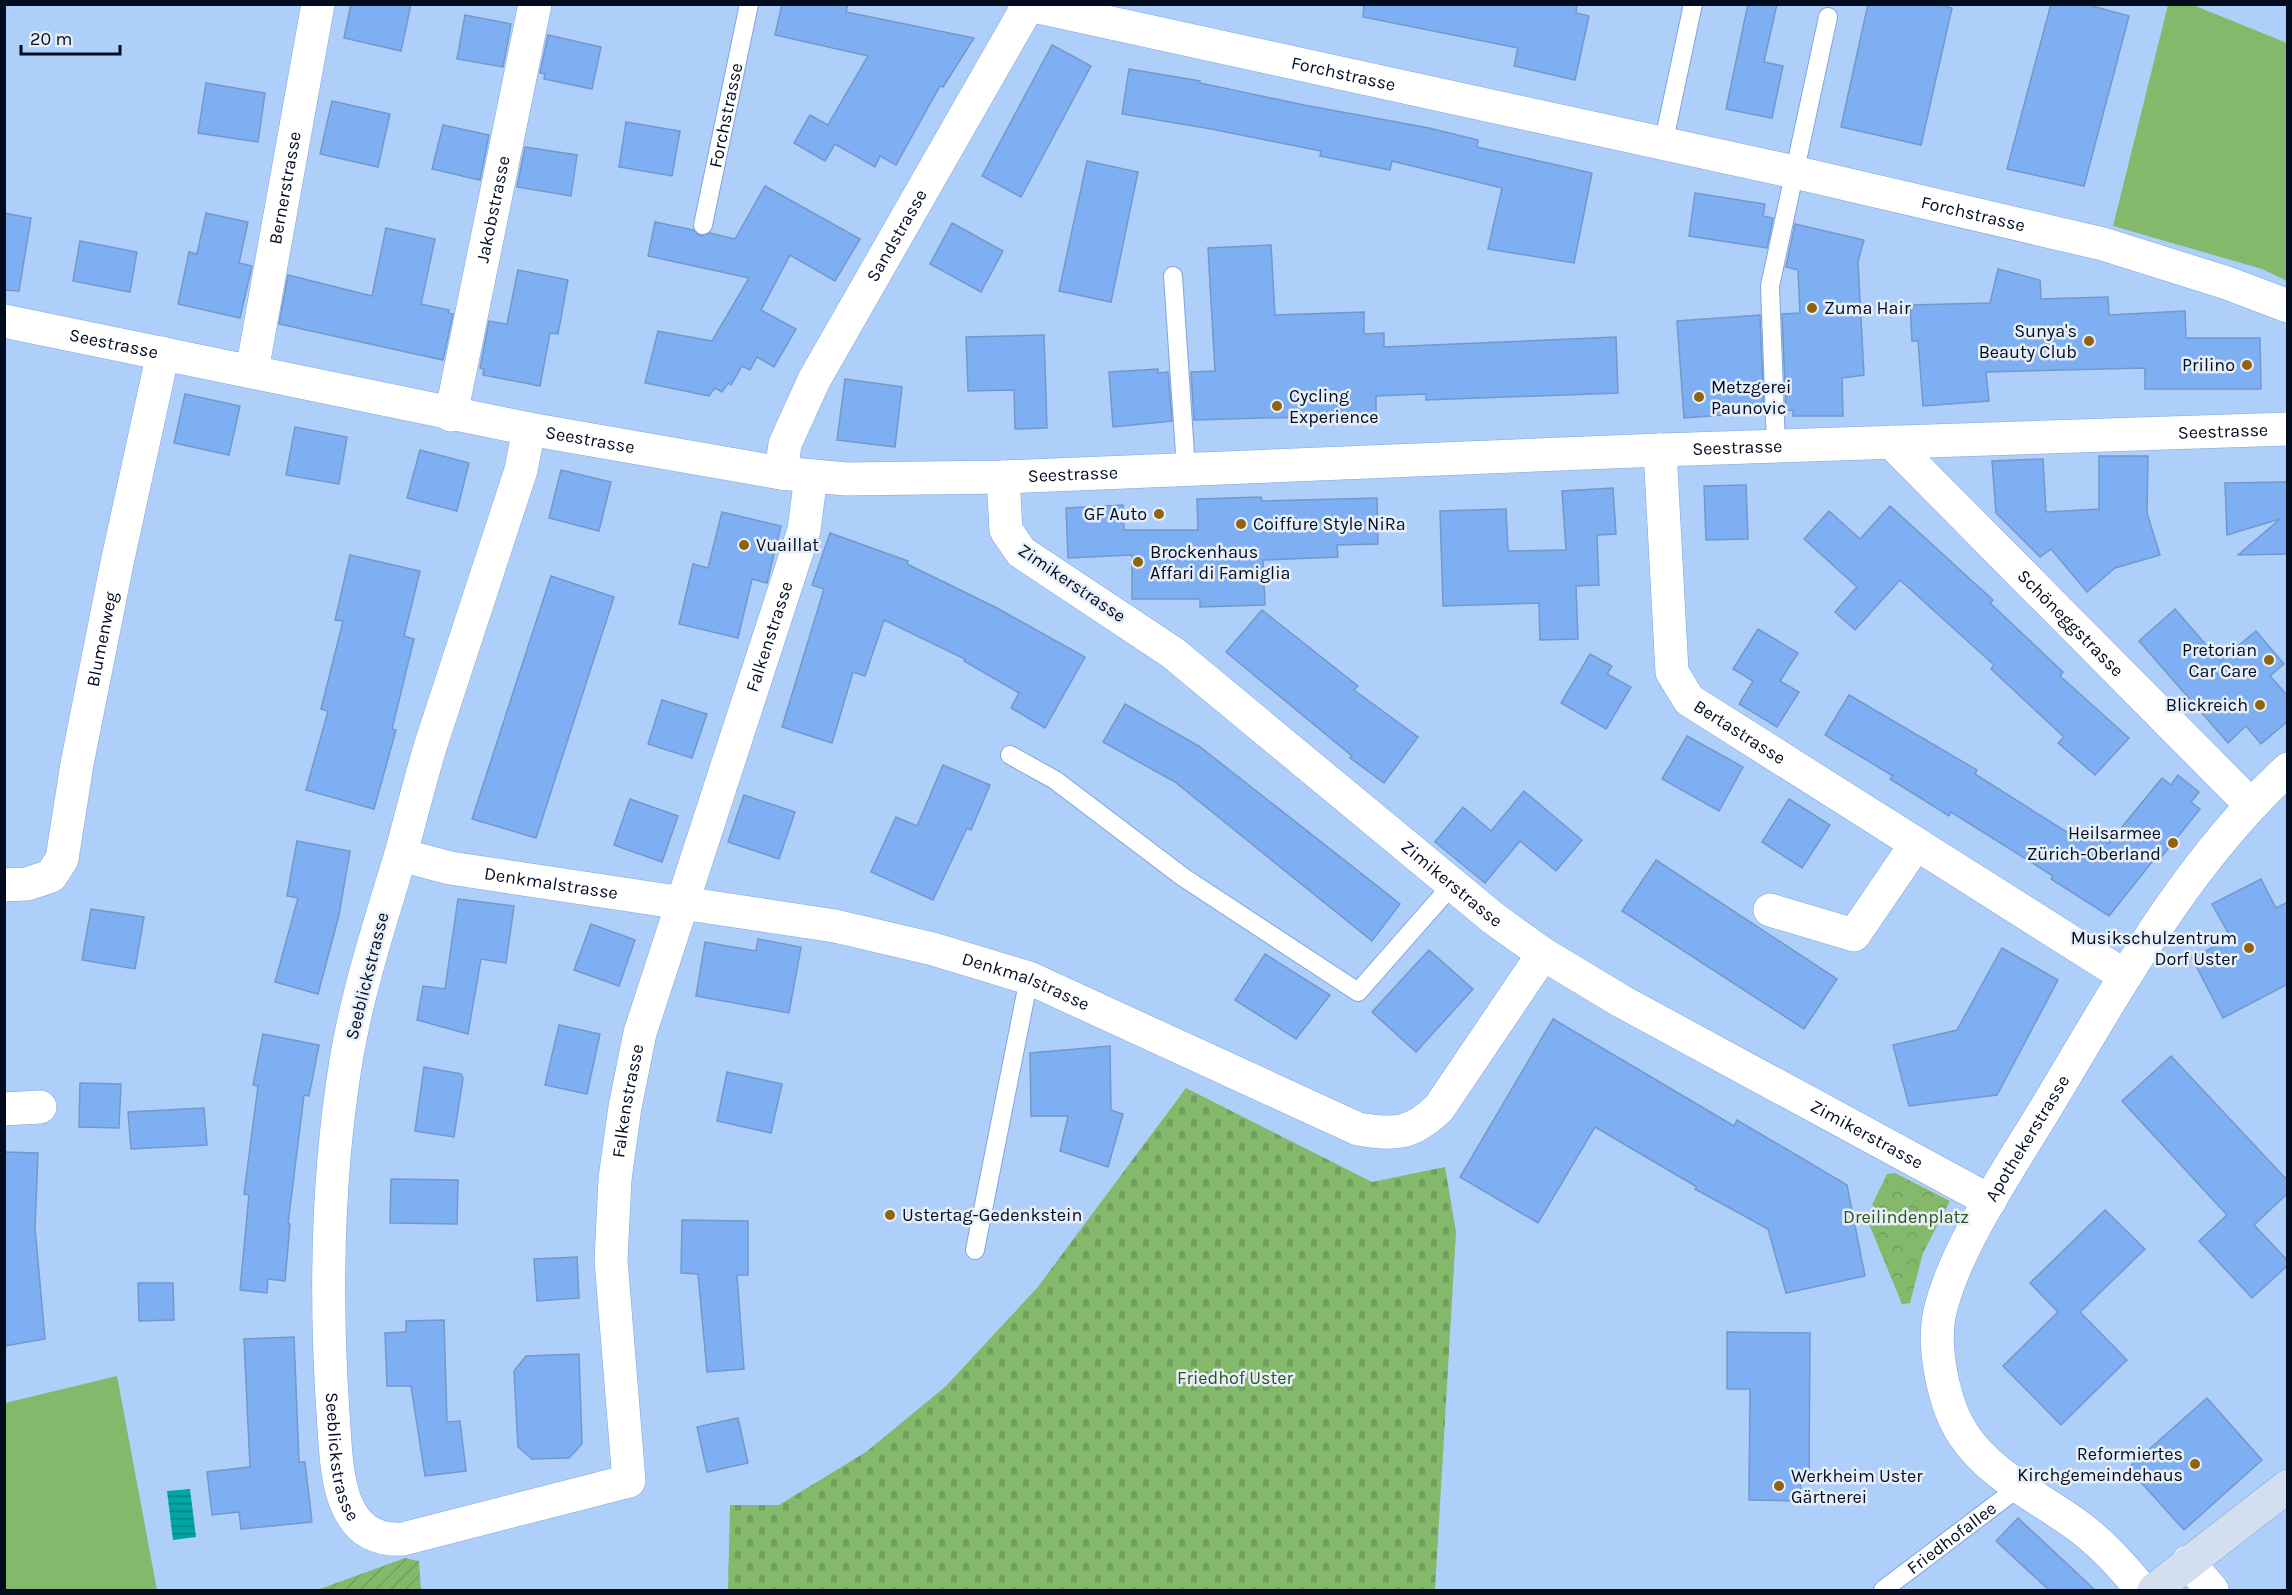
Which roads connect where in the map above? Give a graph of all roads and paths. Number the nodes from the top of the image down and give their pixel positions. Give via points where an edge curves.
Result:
1 (318, 4) edge
2 (535, 4) edge
3 (749, 4) edge
4 (1693, 4) edge
5 (1027, 5) edge
6 (1828, 17) dead end
7 (1663, 145) junction
8 (1794, 172) junction
9 (703, 225) dead end
10 (1173, 276) dead end
11 (2284, 306) edge
12 (4, 321) edge
13 (163, 353) junction
14 (252, 371) junction
15 (451, 415) junction
16 (529, 429) junction
17 (2288, 429) edge
18 (1891, 442) junction
19 (1776, 445) junction
20 (1660, 450) junction
21 (1186, 469) junction
22 (796, 475) junction
23 (1003, 477) junction
24 (1010, 755) dead end
25 (2288, 769) edge
26 (2250, 804) junction
27 (1916, 844) junction
28 (400, 855) junction
29 (4, 885) edge
30 (1452, 885) junction
31 (682, 904) junction
32 (1770, 910) dead end
33 (1543, 954) junction
34 (2125, 976) junction
35 (1029, 978) junction
36 (40, 1107) dead end
37 (4, 1109) edge
38 (1990, 1201) junction
39 (975, 1250) dead end
40 (2288, 1486) edge
41 (2019, 1487) junction
42 (368, 1533) joint
43 (2188, 1562) junction
44 (1883, 1590) edge
45 (2142, 1590) edge
46 (2154, 1590) edge
47 (2212, 1590) edge

1 - 14 street, Bernerstrasse
2 - 15 street, Jakobstrasse
3 - 9 lane, Forchstrasse
4 - 7 lane
5 - 7 street, Forchstrasse
5 - 22 street, Sandstrasse via 814,380 785,444
6 - 8 lane
7 - 8 street, Forchstrasse
8 - 11 street, Forchstrasse via 2103,244
8 - 19 lane via 1770,286
10 - 21 lane
12 - 13 street, Seestrasse
13 - 14 street, Seestrasse
13 - 29 street, Blumenweg via 117,563 62,859 51,876 27,884
14 - 15 street, Seestrasse
15 - 16 street, Seestrasse
16 - 22 street, Seestrasse
16 - 28 street, Seeblickstrasse via 520,470 431,745
17 - 18 street, Seestrasse
18 - 19 street, Seestrasse
18 - 26 street, Schöneggstrasse
19 - 20 street, Seestrasse
20 - 21 street, Seestrasse
20 - 27 street, Bertastrasse via 1672,672 1689,700
21 - 23 street, Seestrasse
22 - 23 street, Seestrasse via 846,479
22 - 31 street, Falkenstrasse via 804,530
23 - 30 street, Zimikerstrasse via 1006,530 1021,552 1173,653
24 - 30 lane via 1055,780 1183,877 1358,992
25 - 26 street, Apothekerstrasse
26 - 34 street, Apothekerstrasse via 2174,898
27 - 32 street via 1854,935
27 - 34 street, Bertastrasse
28 - 31 street, Denkmalstrasse via 450,868
28 - 42 street, Seeblickstrasse via 365,968 347,1055 335,1147 328,1254 329,1356 336,1451 349,1510
30 - 33 street, Zimikerstrasse
31 - 35 street, Denkmalstrasse via 835,926 933,949
31 - 42 street, Falkenstrasse via 640,1033 615,1179 611,1260 629,1481 403,1539 378,1538
33 - 35 street, Denkmalstrasse via 1439,1108 1424,1123 1405,1132 1358,1129
33 - 38 street, Zimikerstrasse via 1621,1001
34 - 38 street, Apothekerstrasse
35 - 39 lane
36 - 37 street
38 - 41 street, Apothekerstrasse via 1954,1273 1939,1317 1941,1378 1963,1434 1995,1469
40 - 43 main road
41 - 44 lane, Friedhofallee
41 - 45 street, Apothekerstrasse via 2110,1551
43 - 46 main road
43 - 47 street

